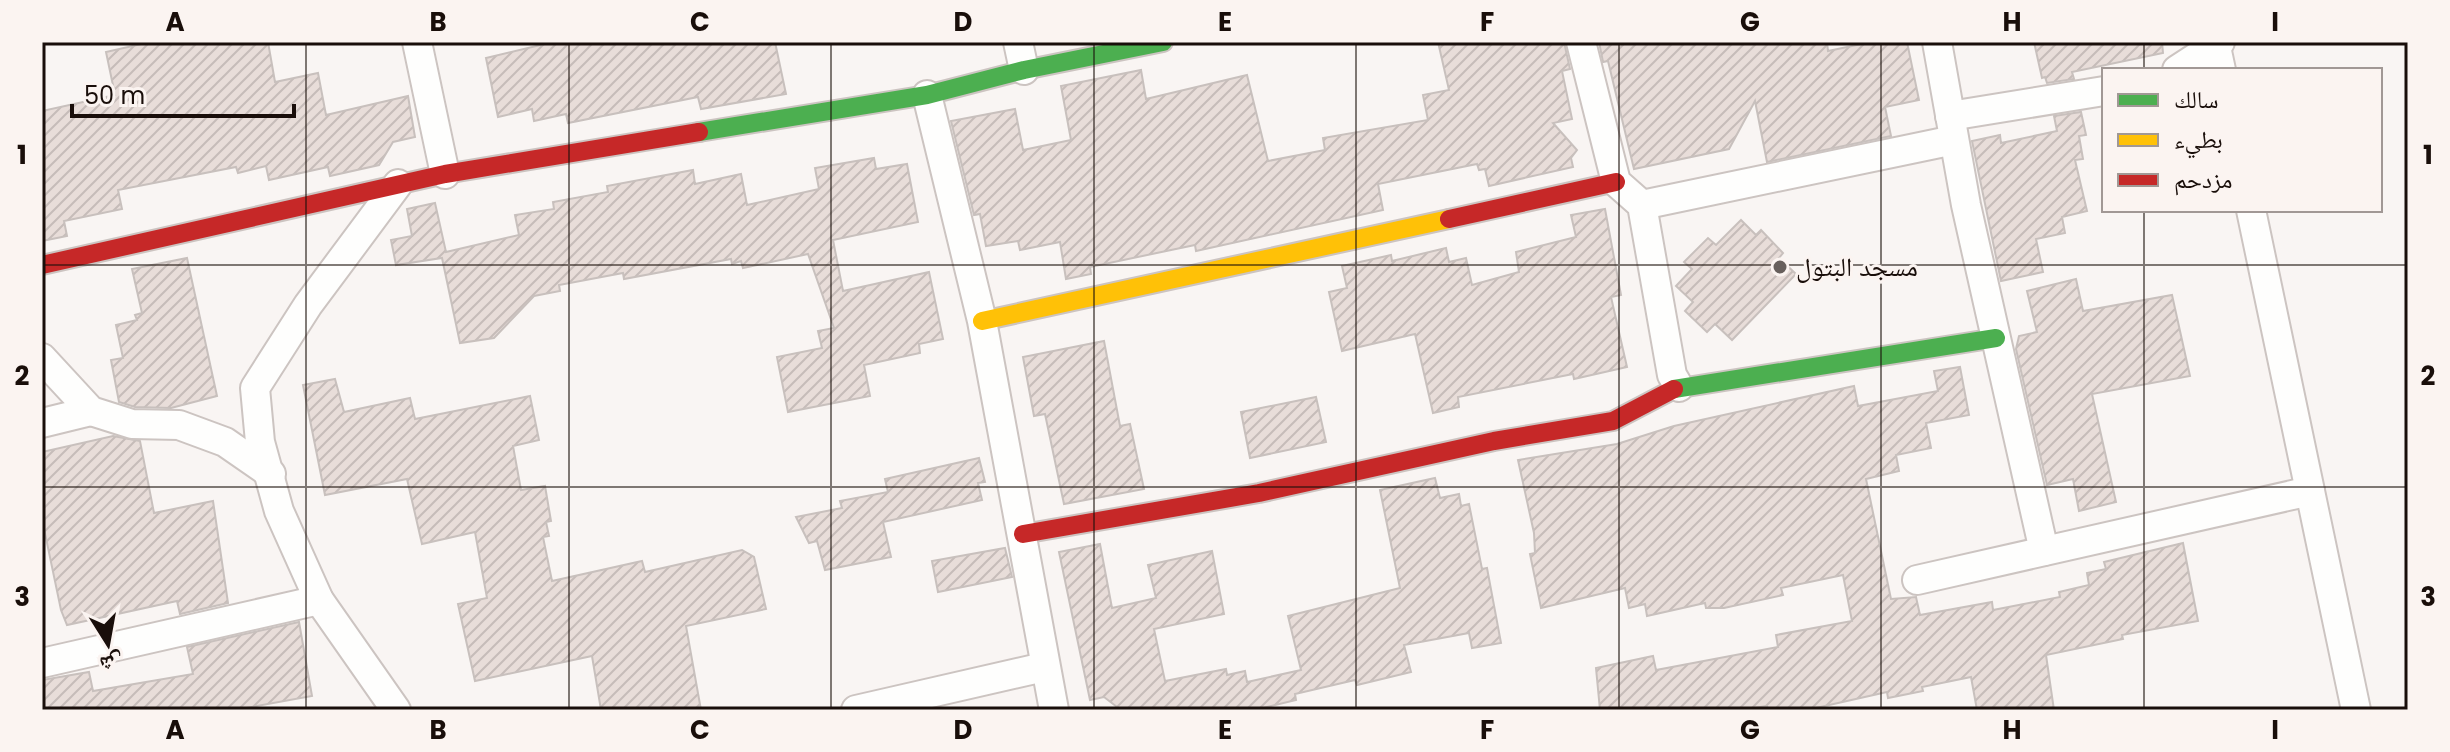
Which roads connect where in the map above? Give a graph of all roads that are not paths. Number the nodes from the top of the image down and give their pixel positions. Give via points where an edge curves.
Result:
1 (417, 42) edge
2 (1018, 42) edge
3 (1163, 42) edge
4 (1581, 42) edge
5 (1937, 42) edge
6 (2218, 49) edge
7 (2181, 68) edge
8 (1024, 70) junction
9 (2102, 91) edge
10 (927, 95) junction
11 (1952, 128) junction
12 (445, 174) junction
13 (1616, 182) junction
14 (398, 184) junction
15 (1642, 205) junction
16 (2251, 212) edge
17 (42, 265) edge
18 (982, 321) junction
19 (1996, 338) junction
20 (42, 358) edge
21 (1679, 387) junction
22 (91, 411) junction
23 (42, 423) edge
24 (271, 474) junction
25 (2310, 491) junction
26 (1023, 534) junction
27 (2044, 551) junction
28 (1917, 580) dead end
29 (319, 600) junction
30 (42, 663) edge
31 (1044, 667) junction
32 (396, 710) edge
33 (856, 710) edge
34 (1054, 710) edge
35 (2356, 710) edge

1 - 12 street
2 - 8 street
3 - 8 street
4 - 13 street
5 - 11 street
6 - 7 street
8 - 10 street
9 - 11 street
10 - 12 street
10 - 18 street
11 - 15 street
11 - 19 street
12 - 14 street
13 - 15 street
13 - 18 street
14 - 17 street
14 - 24 street via 308,305 255,388 260,442
15 - 21 street via 1672,375
16 - 25 street
18 - 26 street
19 - 21 street
19 - 27 street
20 - 22 street
21 - 26 street via 1613,421 1494,441 1259,493
22 - 23 street
22 - 24 street via 132,424 179,425 225,442
24 - 29 street via 279,511
25 - 27 street
25 - 35 street
26 - 31 street
27 - 28 street
29 - 30 street
29 - 32 street
31 - 33 street
31 - 34 street

